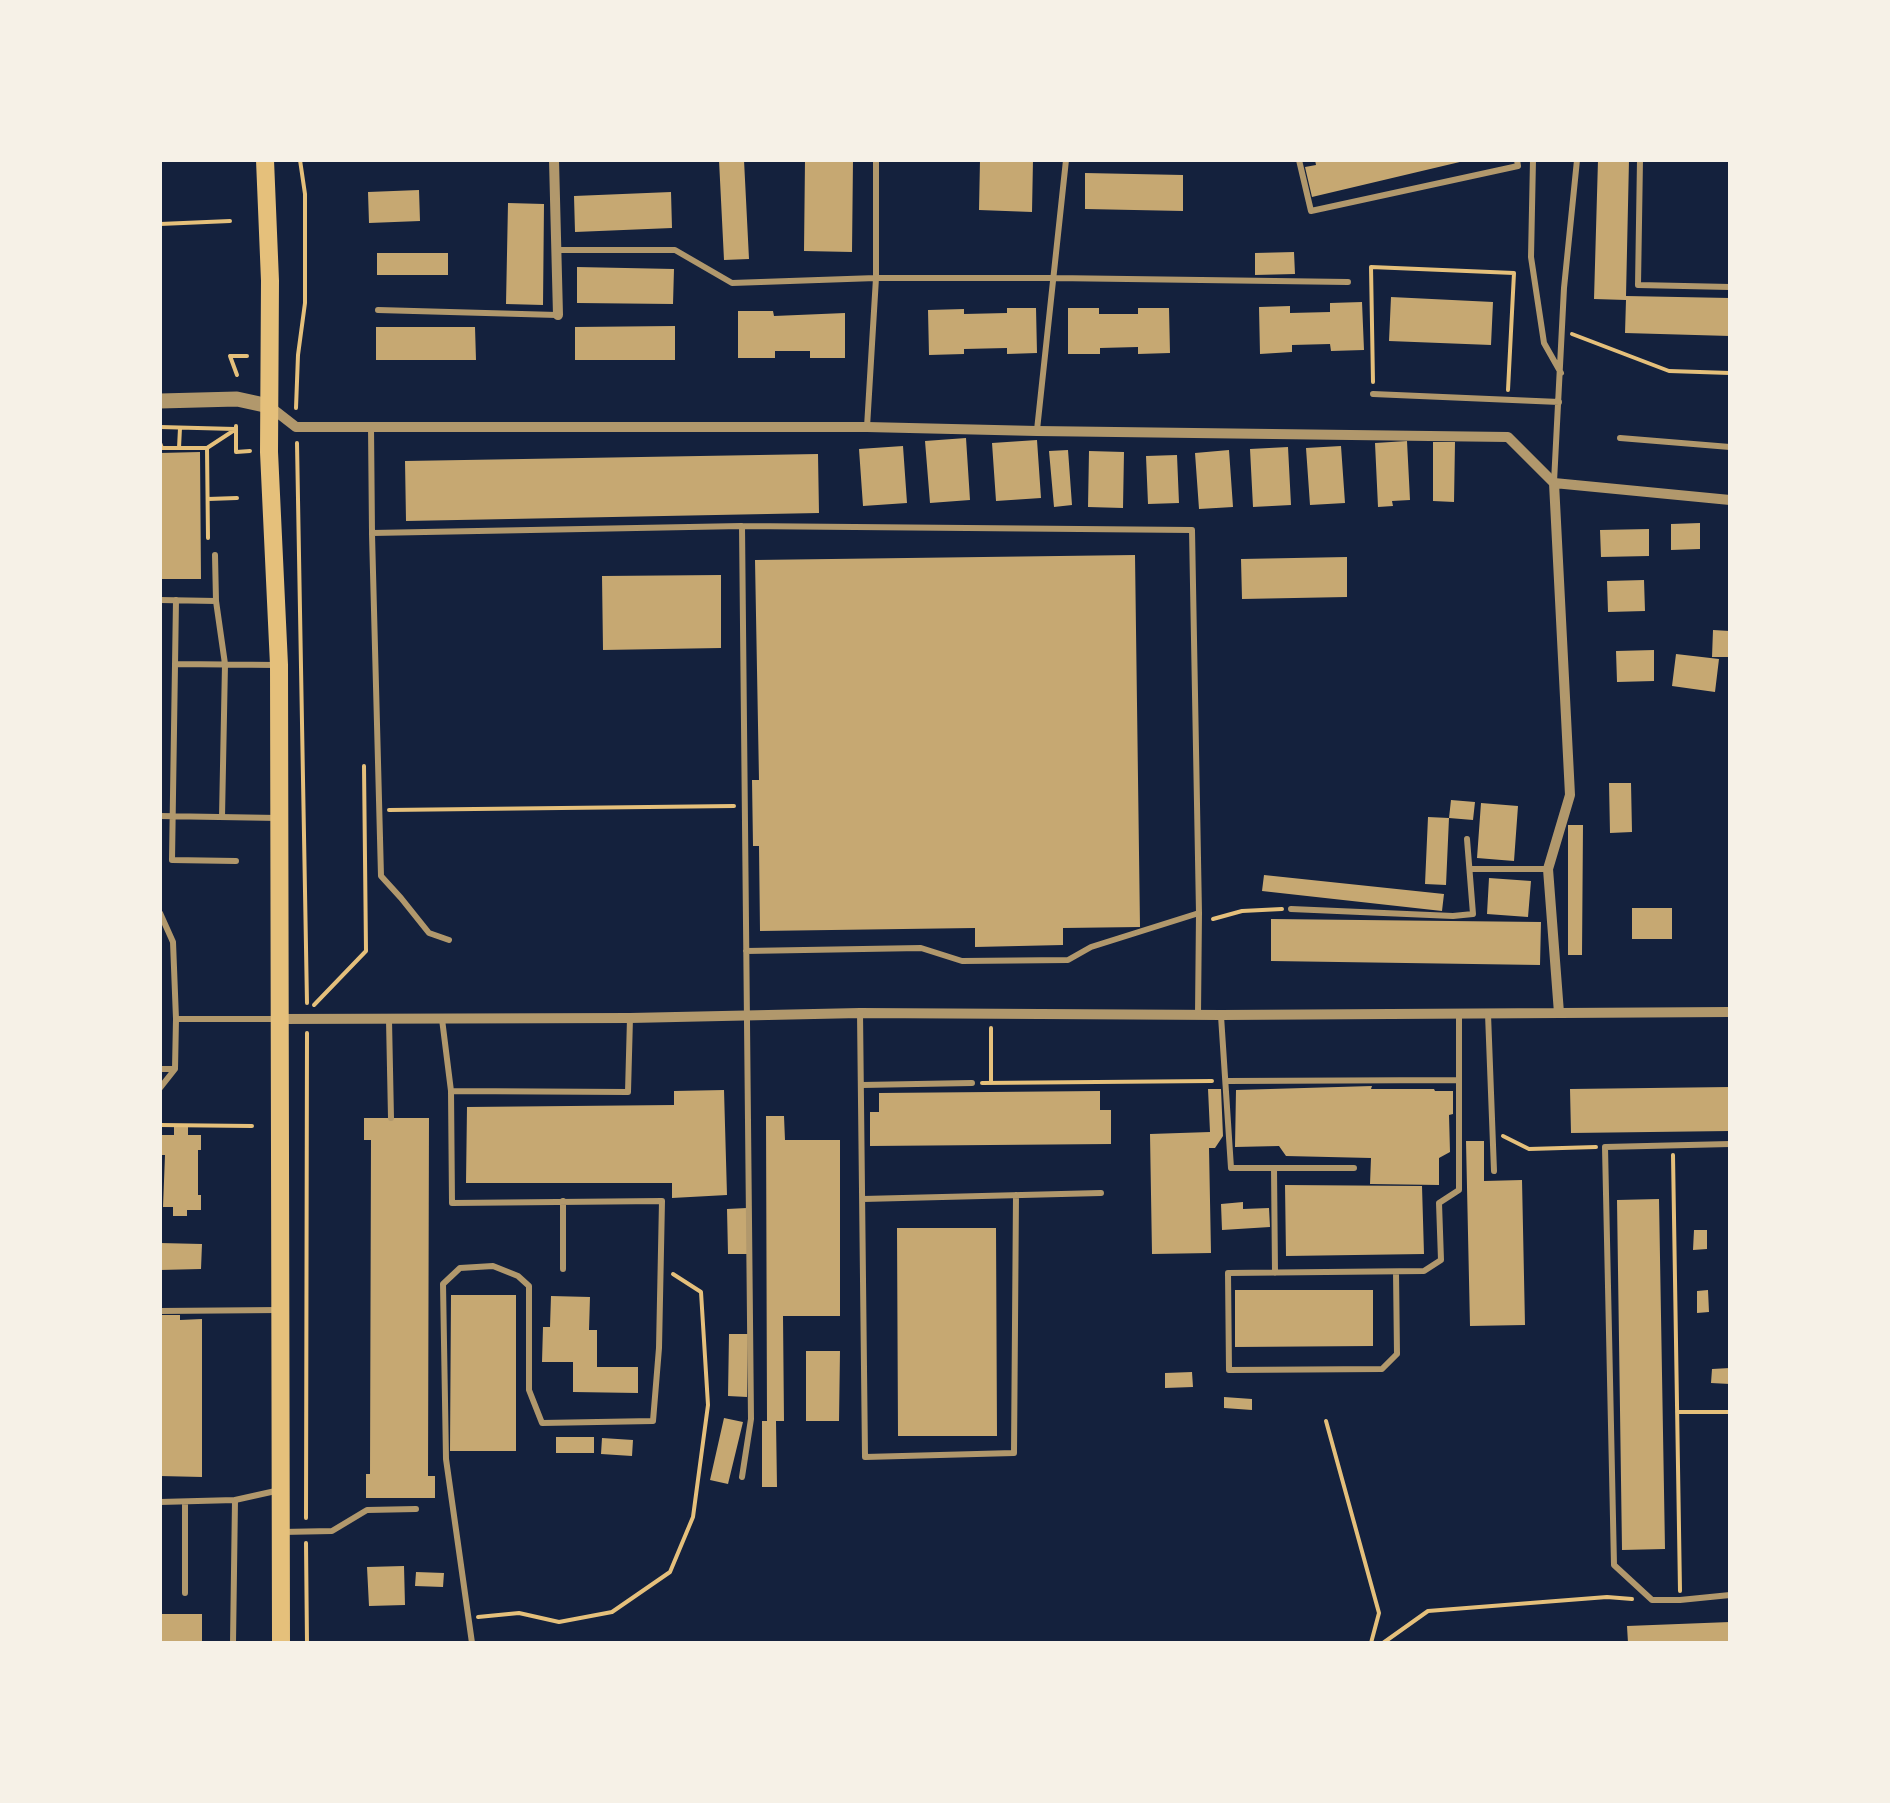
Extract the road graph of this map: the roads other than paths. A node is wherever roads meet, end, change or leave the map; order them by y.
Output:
1 (264, 160) edge
2 (554, 160) edge
3 (876, 160) edge
4 (1066, 160) edge
5 (1299, 160) edge
6 (1517, 160) edge
7 (1533, 160) edge
8 (1577, 160) edge
9 (1640, 160) edge
10 (556, 250) junction
11 (876, 278) junction
12 (1054, 278) junction
13 (1348, 282) dead end
14 (1730, 287) edge
15 (378, 310) dead end
16 (558, 314) joint
17 (1562, 374) junction
18 (1373, 394) road end
19 (160, 401) edge
20 (1559, 402) junction
21 (269, 406) junction
22 (371, 426) junction
23 (867, 427) junction
24 (1037, 431) junction
25 (1620, 438) dead end
26 (1730, 447) edge
27 (1554, 483) junction
28 (1730, 500) edge
29 (742, 526) junction
30 (372, 533) junction
31 (215, 555) dead end
32 (160, 600) edge
33 (176, 600) junction
34 (216, 601) junction
35 (175, 664) junction
36 (225, 664) junction
37 (278, 665) junction
38 (160, 816) edge
39 (173, 816) junction
40 (222, 817) junction
41 (279, 818) junction
42 (1467, 840) dead end
43 (236, 861) dead end
44 (1469, 869) junction
45 (1548, 869) junction
46 (1291, 909) road end
47 (1198, 912) junction
48 (160, 913) edge
49 (449, 940) dead end
50 (746, 952) junction
51 (1459, 1012) junction
52 (1730, 1012) edge
53 (860, 1013) junction
54 (1488, 1013) junction
55 (1558, 1013) junction
56 (1198, 1014) junction
57 (1221, 1015) junction
58 (747, 1016) junction
59 (630, 1018) junction
60 (176, 1019) junction
61 (280, 1019) junction
62 (442, 1019) junction
63 (389, 1020) junction
64 (160, 1069) edge
65 (176, 1069) junction
66 (1458, 1080) junction
67 (1227, 1081) junction
68 (972, 1083) road end
69 (862, 1085) junction
70 (160, 1088) edge
71 (450, 1091) junction
72 (391, 1118) dead end
73 (1730, 1144) edge
74 (1274, 1168) junction
75 (1354, 1168) dead end
76 (1494, 1172) dead end
77 (1101, 1193) dead end
78 (1016, 1195) junction
79 (863, 1199) junction
80 (563, 1202) junction
81 (563, 1269) dead end
82 (1396, 1272) junction
83 (1275, 1273) junction
84 (280, 1310) junction
85 (160, 1311) edge
86 (742, 1478) dead end
87 (280, 1490) junction
88 (236, 1500) junction
89 (160, 1502) edge
90 (185, 1502) junction
91 (416, 1510) dead end
92 (280, 1532) junction
93 (184, 1593) dead end
94 (1730, 1594) edge
95 (233, 1643) edge
96 (280, 1643) edge
97 (472, 1643) edge

1 - 21 main road
2 - 10 street
3 - 11 lane
4 - 12 lane
5 - 6 lane
7 - 17 lane
8 - 17 lane
9 - 14 lane
10 - 11 lane
10 - 16 street
11 - 12 lane
11 - 23 lane
12 - 13 lane
12 - 24 lane
15 - 16 lane
17 - 20 lane
18 - 20 lane
19 - 21 street
20 - 27 lane
21 - 22 street
21 - 37 main road
22 - 23 street
22 - 30 lane
23 - 24 street
24 - 27 street
25 - 26 lane
27 - 28 street
27 - 45 street
29 - 30 lane
29 - 47 lane
29 - 50 lane
30 - 49 lane
31 - 34 lane
32 - 33 lane
33 - 34 lane
33 - 35 lane
34 - 36 lane
35 - 36 lane
35 - 39 lane
36 - 37 lane
36 - 40 lane
37 - 41 main road
38 - 39 lane
39 - 40 lane
39 - 43 lane
40 - 41 lane
41 - 61 main road
42 - 44 lane
44 - 45 lane
44 - 46 lane
45 - 55 street
47 - 50 lane
47 - 56 lane
48 - 60 lane
50 - 58 lane
51 - 54 street
51 - 57 street
51 - 66 lane
52 - 55 street
53 - 56 street
53 - 58 street
53 - 69 lane
54 - 55 street
54 - 76 lane
56 - 57 street
57 - 67 lane
58 - 59 street
58 - 86 lane
59 - 62 street
59 - 71 lane
60 - 61 lane
60 - 65 lane
61 - 63 street
61 - 84 main road
62 - 63 street
62 - 71 lane
63 - 72 lane
64 - 65 lane
65 - 70 lane
66 - 67 lane
66 - 82 lane
67 - 74 lane
68 - 69 lane
69 - 79 lane
71 - 80 lane
73 - 94 lane
74 - 75 lane
74 - 83 lane
77 - 78 lane
78 - 79 lane
78 - 79 lane
80 - 81 lane
80 - 97 lane
82 - 83 lane
82 - 83 lane
84 - 85 lane
84 - 87 main road
87 - 88 lane
87 - 92 main road
88 - 90 lane
88 - 95 lane
89 - 90 lane
90 - 93 lane
91 - 92 lane
92 - 96 main road

